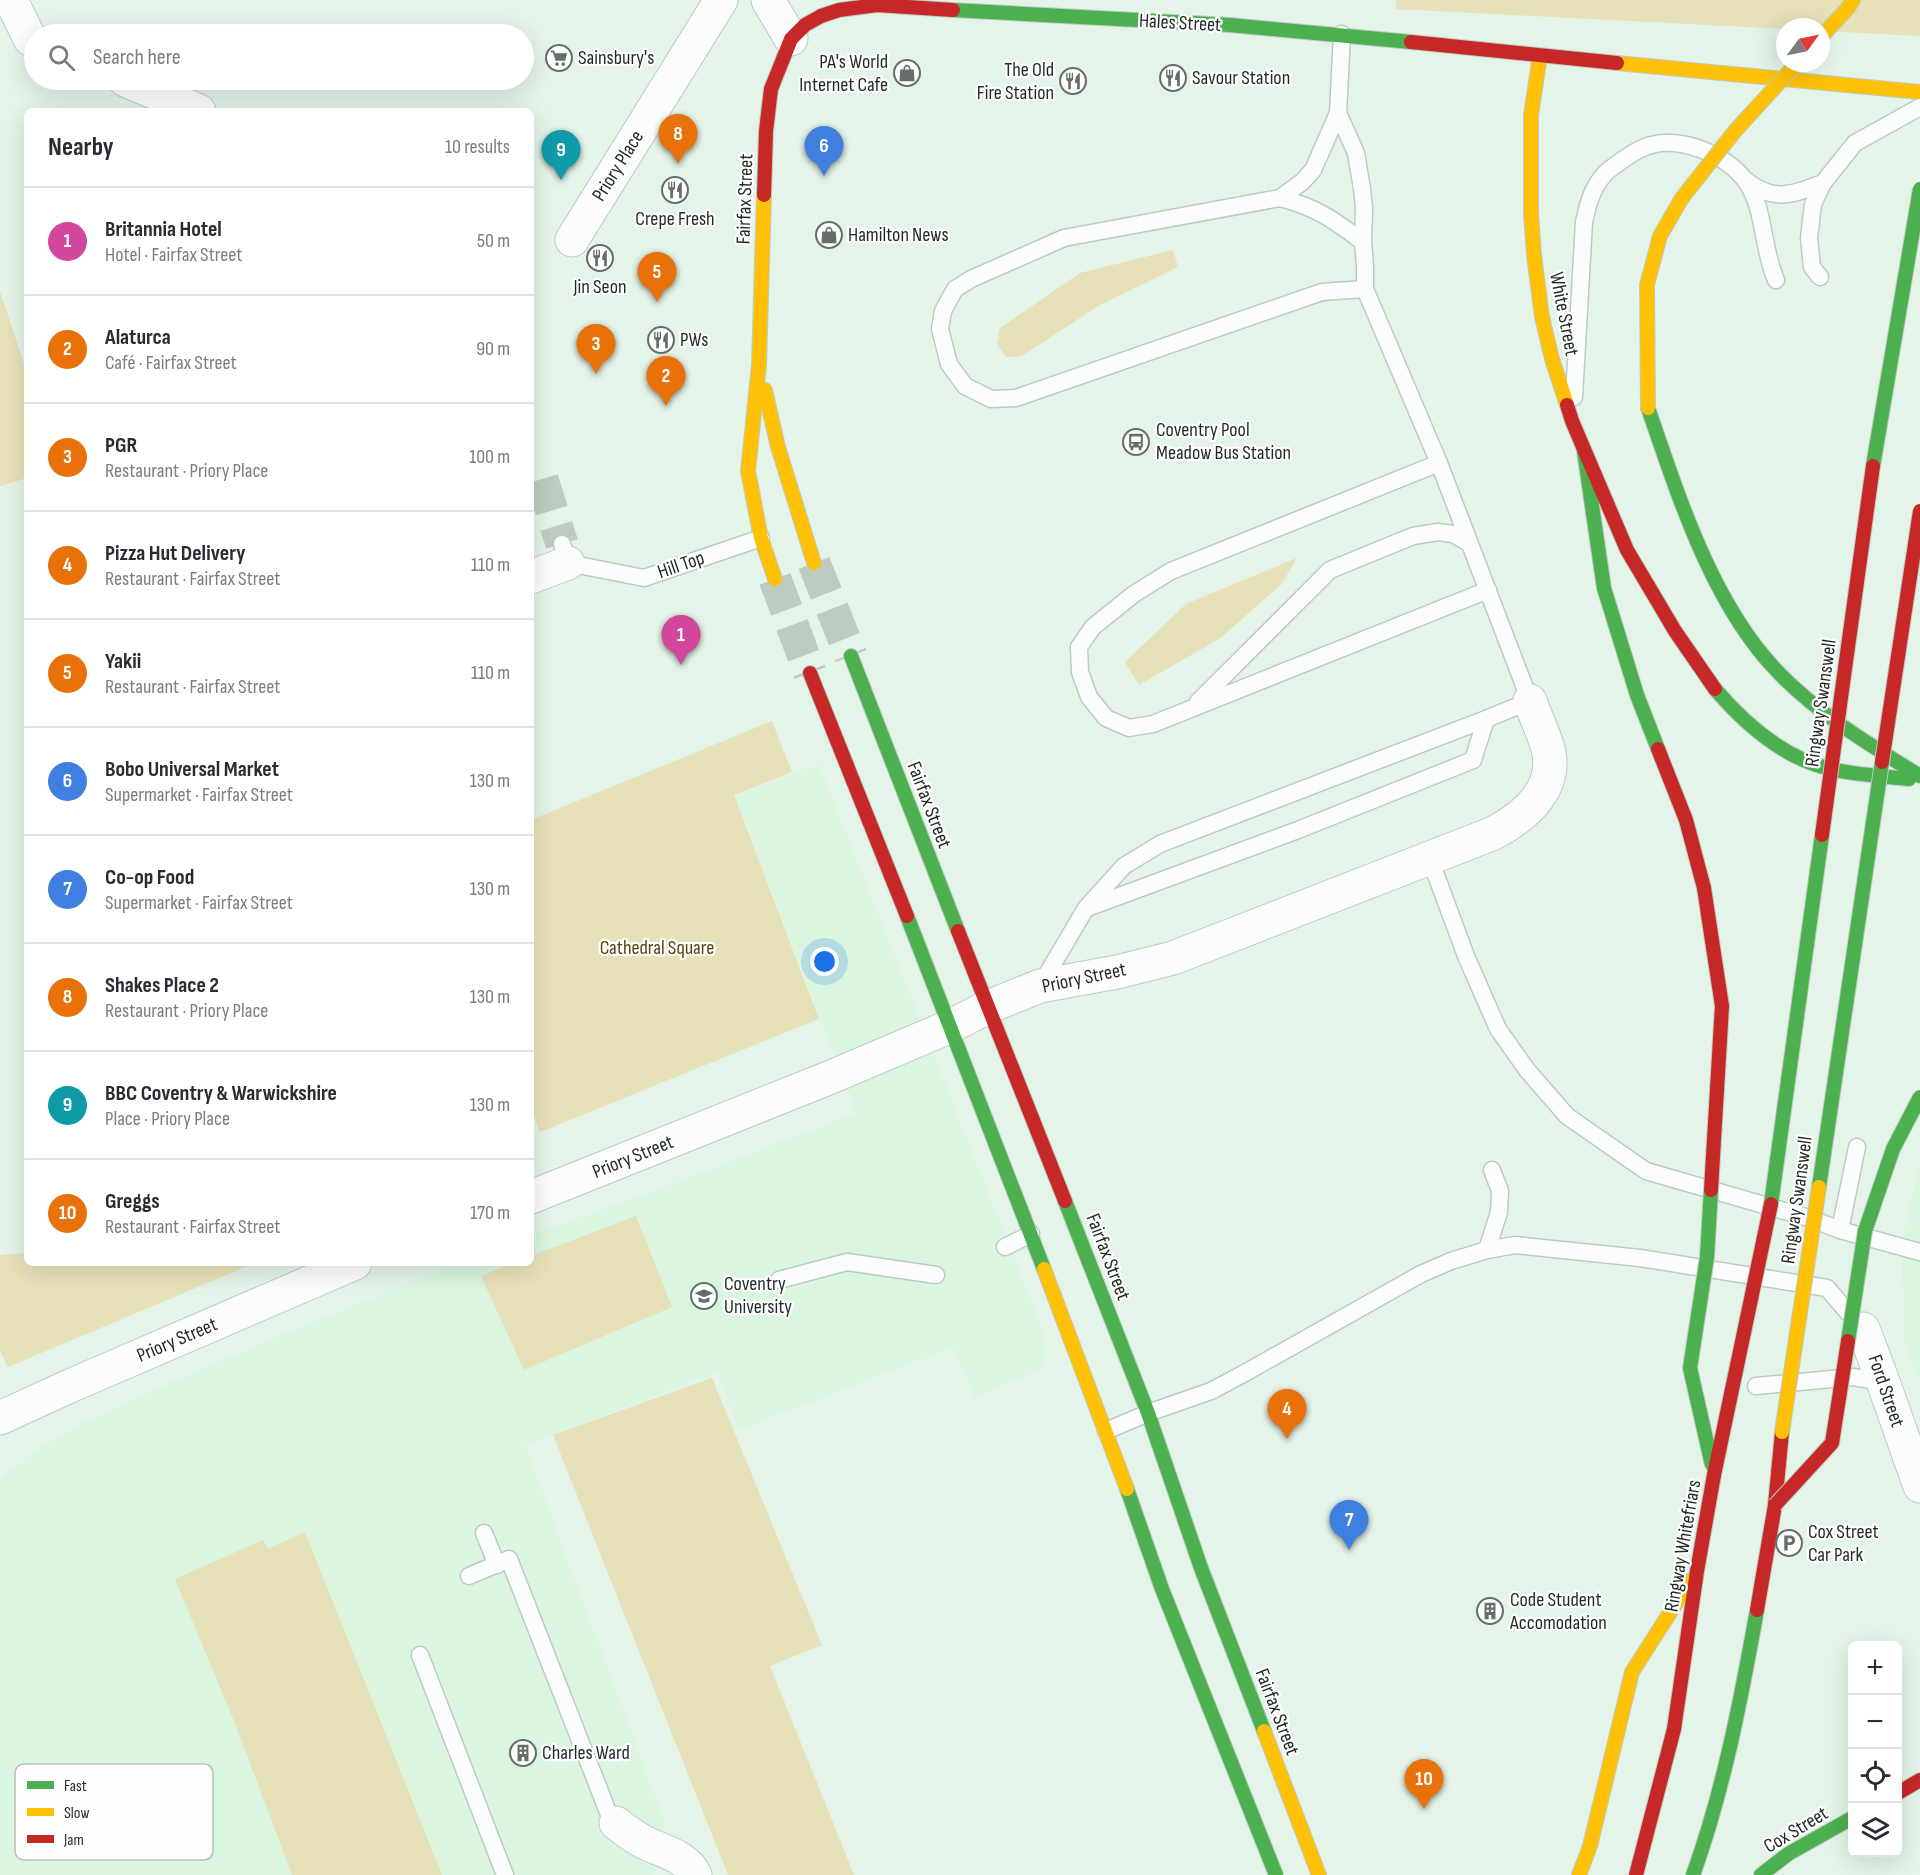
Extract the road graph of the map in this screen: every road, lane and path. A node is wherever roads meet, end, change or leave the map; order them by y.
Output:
1 (12, 0) edge
2 (721, 0) edge
3 (768, 0) edge
4 (1853, 0) edge
5 (815, 8) edge
6 (24, 26) edge
7 (1830, 27) edge
8 (1342, 34) junction
9 (790, 39) junction
10 (1540, 56) junction
11 (1789, 72) edge
12 (149, 90) edge
13 (1919, 104) edge
14 (192, 108) edge
15 (1338, 113) junction
16 (1746, 180) junction
17 (1823, 183) junction
18 (1920, 189) edge
19 (1280, 198) junction
20 (572, 240) dead end
21 (1363, 242) junction
22 (1820, 277) dead end
23 (1776, 280) dead end
24 (1365, 289) junction
25 (759, 365) junction
26 (1572, 421) junction
27 (1584, 451) junction
28 (1439, 463) junction
29 (1920, 511) edge
30 (761, 538) junction
31 (1469, 543) junction
32 (565, 554) joint
33 (814, 563) tunnel mouth
34 (534, 574) edge
35 (775, 579) tunnel mouth
36 (1488, 590) junction
37 (851, 656) tunnel mouth
38 (810, 673) tunnel mouth
39 (1530, 700) junction
40 (1194, 706) junction
41 (1486, 719) junction
42 (1920, 776) edge
43 (1920, 781) edge
44 (1430, 859) junction
45 (1086, 908) junction
46 (1040, 986) junction
47 (988, 1007) junction
48 (951, 1026) junction
49 (1920, 1097) edge
50 (1857, 1147) dead end
51 (1492, 1170) dead end
52 (534, 1191) edge
53 (1768, 1223) joint
54 (1840, 1230) junction
55 (1032, 1234) junction
56 (1005, 1247) dead end
57 (1487, 1250) junction
58 (1920, 1252) edge
59 (348, 1266) edge
60 (936, 1275) dead end
61 (779, 1280) dead end
62 (1863, 1329) joint
63 (1884, 1382) junction
64 (1756, 1386) dead end
65 (1148, 1413) junction
66 (0, 1418) edge
67 (1106, 1431) junction
68 (1714, 1475) junction
69 (1920, 1485) edge
70 (1775, 1505) junction
71 (484, 1533) dead end
72 (497, 1565) junction
73 (1697, 1571) junction
74 (469, 1576) dead end
75 (420, 1655) dead end
76 (1920, 1780) edge
77 (1902, 1791) edge
78 (1848, 1820) edge
79 (616, 1823) joint
80 (1709, 1831) junction
81 (1712, 1864) dead end
82 (506, 1875) edge
83 (695, 1875) edge
84 (1276, 1875) edge
85 (1319, 1875) edge
86 (1579, 1875) edge
87 (1636, 1875) edge
88 (1694, 1875) edge
89 (1761, 1875) edge

1 - 6 street
2 - 20 street, Priory Place
3 - 9 street
4 - 7 main road
5 - 8 main road, Hales Street
5 - 9 main road, Hales Street
8 - 10 main road, Hales Street
8 - 15 lane
9 - 25 main road, Fairfax Street
10 - 13 lane
10 - 26 main road, White Street
11 - 42 main road, bridge
12 - 14 street
13 - 17 lane
15 - 19 lane
15 - 21 lane
16 - 17 lane
16 - 23 lane
16 - 26 lane
17 - 22 lane
18 - 53 main road, Ringway Swanswell, bridge
19 - 21 lane
19 - 24 lane
21 - 24 lane
24 - 28 lane
25 - 30 main road, Fairfax Street
25 - 33 main road, Fairfax Street
26 - 27 main road, White Street
27 - 43 main road, White Street
27 - 68 main road, bridge
28 - 31 lane
28 - 40 lane
29 - 70 main road, Ringway Swanswell, bridge
30 - 32 lane, Hill Top
30 - 35 main road, Fairfax Street
31 - 36 lane
31 - 40 lane
32 - 34 street, Hill Top
36 - 39 lane
36 - 40 lane
37 - 47 main road, Fairfax Street
38 - 48 main road
39 - 41 lane
39 - 44 street, Priory Street
41 - 45 lane
41 - 45 lane
44 - 46 street, Priory Street
44 - 54 lane
45 - 46 lane
46 - 47 street, Priory Street
47 - 48 street, Priory Street
47 - 65 main road, Fairfax Street
48 - 52 street, Priory Street
48 - 55 main road
49 - 70 main road, bridge
50 - 54 lane
51 - 57 lane
53 - 68 main road, Ringway Whitefriars, bridge
54 - 58 lane
55 - 56 lane
55 - 67 main road
57 - 62 lane
57 - 65 lane
59 - 66 street, Priory Street
60 - 61 lane
62 - 63 street, Ford Street
63 - 64 lane
63 - 69 street, Ford Street
65 - 67 lane
65 - 85 main road, Fairfax Street
67 - 84 main road
68 - 73 main road, Ringway Whitefriars
70 - 80 main road
71 - 72 lane
72 - 74 lane
72 - 79 lane
73 - 86 main road
73 - 87 main road, Ringway Whitefriars
75 - 82 lane
76 - 77 main road
78 - 89 main road, Cox Street
79 - 83 street
80 - 81 main road
80 - 88 main road

